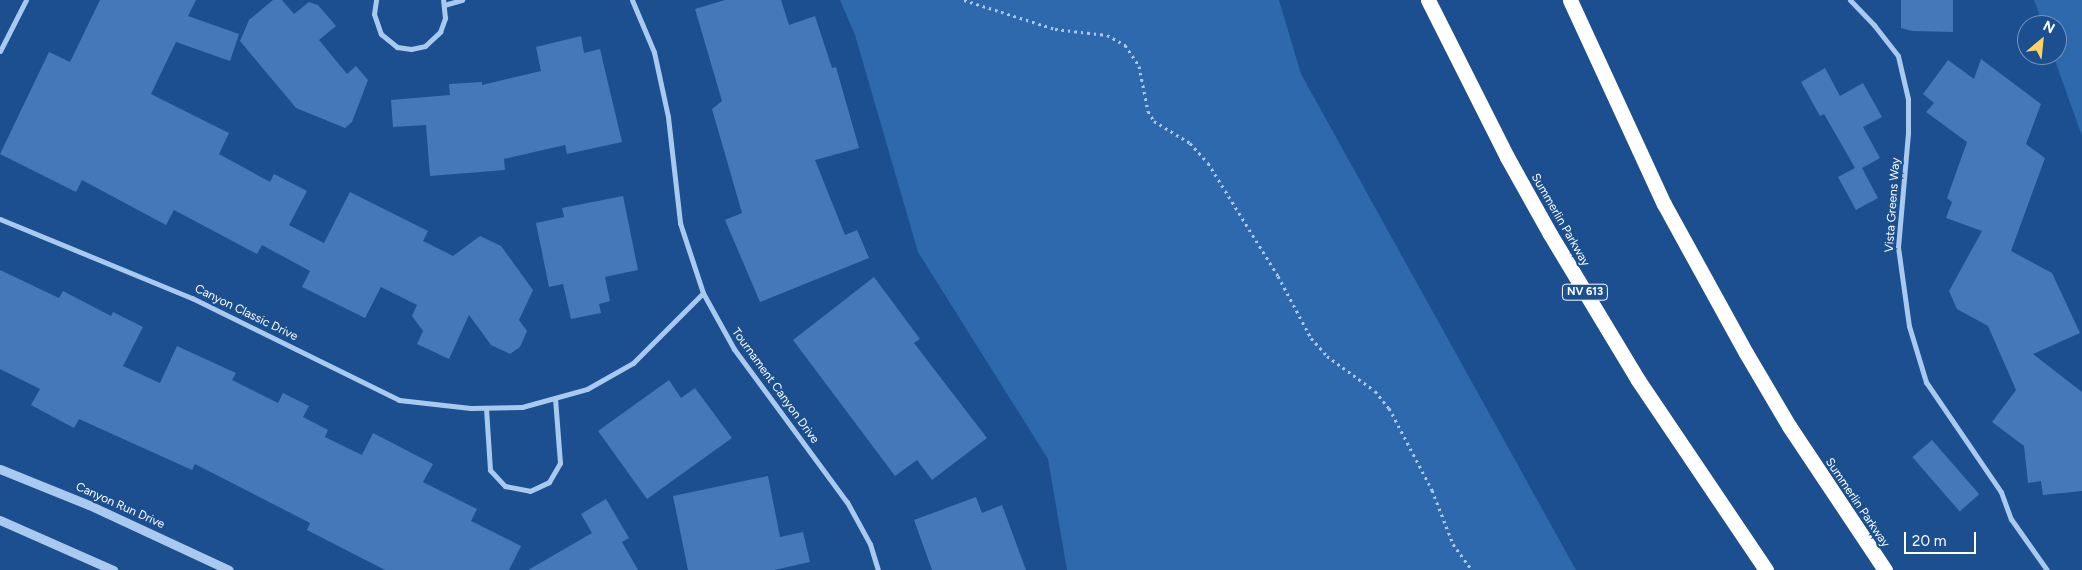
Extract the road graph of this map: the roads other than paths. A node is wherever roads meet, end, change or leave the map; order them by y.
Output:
1 (26, 0) edge
2 (376, 0) edge
3 (462, 0) edge
4 (632, 0) edge
5 (1428, 0) edge
6 (1570, 0) edge
7 (1850, 0) edge
8 (444, 2) edge
9 (0, 51) edge
10 (0, 219) edge
11 (703, 294) junction
12 (555, 398) junction
13 (486, 408) junction
14 (0, 469) edge
15 (0, 520) edge
16 (113, 570) edge
17 (229, 570) edge
18 (878, 570) edge
19 (1766, 570) edge
20 (1885, 570) edge
21 (2047, 570) edge

1 - 9 street
2 - 8 street
3 - 8 street
4 - 11 street, Tournament Canyon Drive
5 - 19 highway, Summerlin Parkway / NV 613
6 - 20 highway, Summerlin Parkway
7 - 21 street, Vista Greens Way
10 - 13 street, Canyon Classic Drive
11 - 12 street, Canyon Classic Drive
11 - 18 street, Tournament Canyon Drive
12 - 13 street, Canyon Classic Drive
12 - 13 street
14 - 17 street, Canyon Run Drive
15 - 16 street

